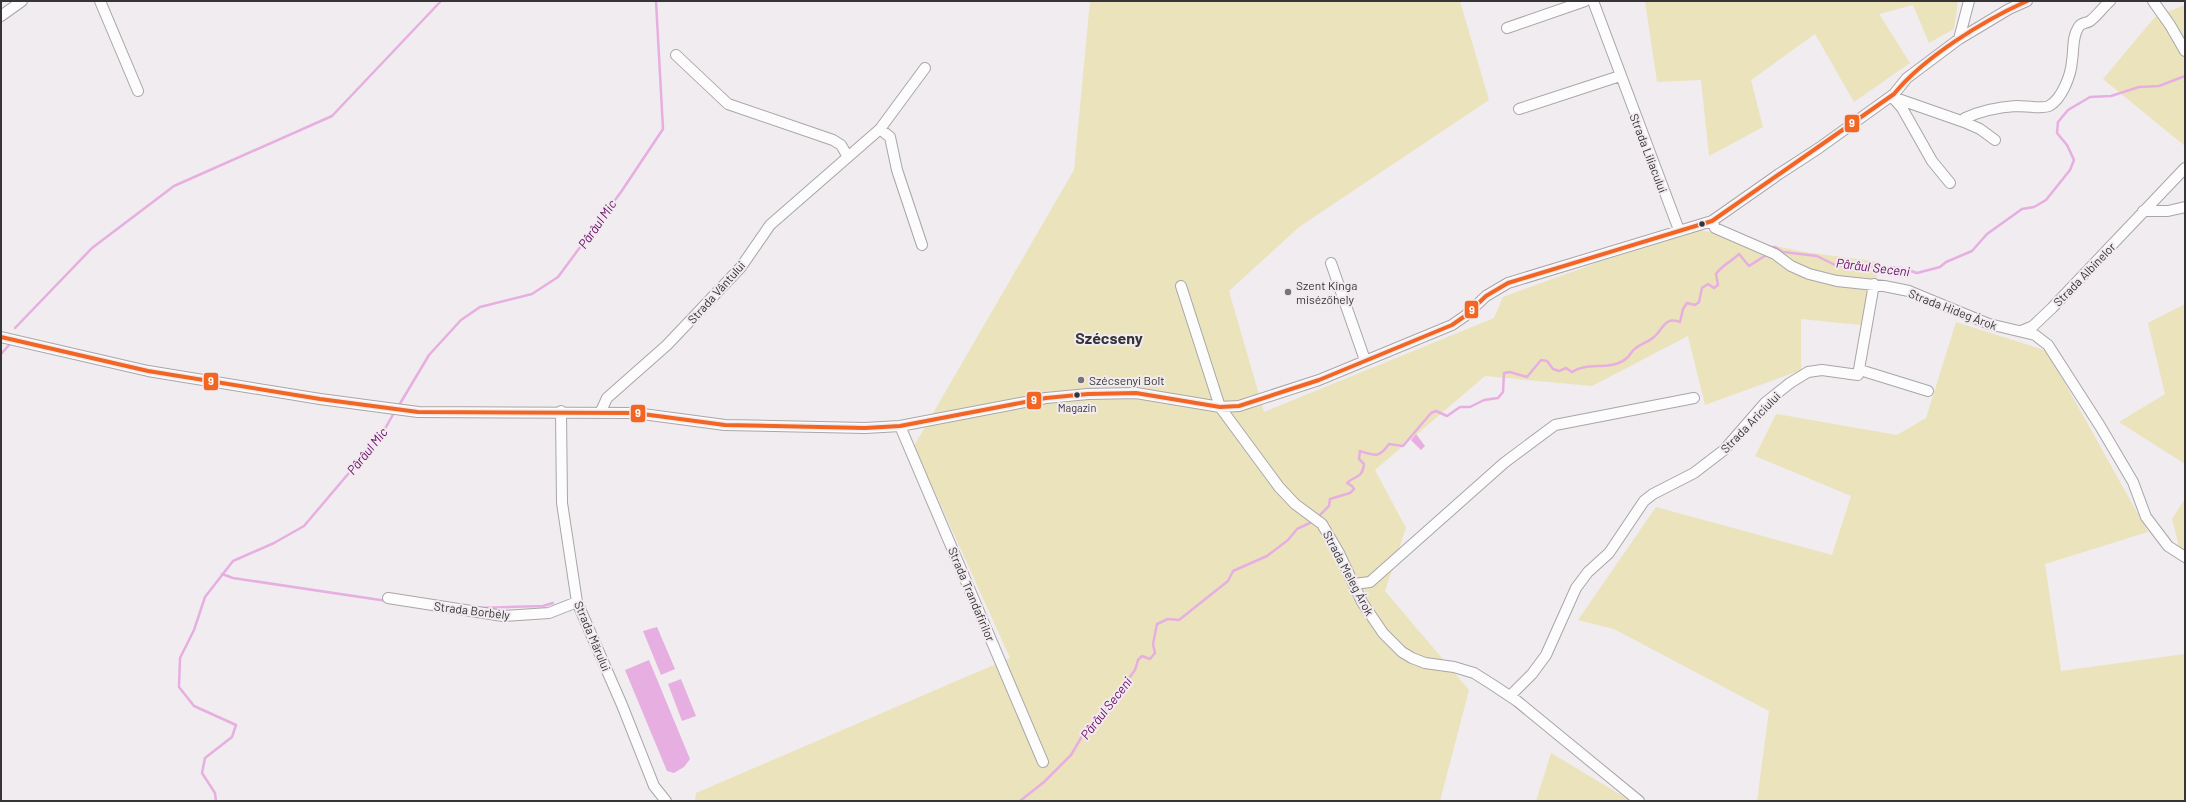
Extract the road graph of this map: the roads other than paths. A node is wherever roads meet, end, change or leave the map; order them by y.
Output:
1 (22, 1) edge
2 (100, 1) edge
3 (1585, 1) edge
4 (1593, 1) edge
5 (1969, 1) edge
6 (2027, 1) edge
7 (2110, 1) edge
8 (2152, 1) edge
9 (1, 16) edge
10 (1507, 28) dead end
11 (1959, 38) junction
12 (2185, 51) edge
13 (676, 55) dead end
14 (924, 68) dead end
15 (1620, 76) junction
16 (138, 91) dead end
17 (1894, 97) junction
18 (1519, 109) dead end
19 (1964, 122) junction
20 (880, 129) junction
21 (1995, 140) dead end
22 (848, 157) junction
23 (2185, 168) edge
24 (1950, 183) dead end
25 (2185, 207) edge
26 (2143, 211) junction
27 (1712, 221) junction
28 (1678, 230) junction
29 (922, 245) dead end
30 (1331, 263) dead end
31 (1874, 284) junction
32 (1181, 286) dead end
33 (2022, 331) junction
34 (1, 337) edge
35 (1365, 360) junction
36 (1860, 370) junction
37 (1928, 391) dead end
38 (1694, 398) dead end
39 (1220, 407) junction
40 (561, 411) junction
41 (601, 412) junction
42 (900, 426) junction
43 (2185, 557) edge
44 (1354, 584) junction
45 (388, 598) dead end
46 (577, 602) junction
47 (1510, 696) junction
48 (1043, 762) dead end
49 (666, 801) edge
50 (1639, 801) edge

1 - 9 street
2 - 16 street
3 - 10 street
4 - 15 street, Strada Liliacului
5 - 11 street
6 - 11 street
7 - 19 street
8 - 12 street
11 - 17 street
13 - 22 street
14 - 20 street, Strada Vântului
15 - 18 street
15 - 28 street, Strada Liliacului
17 - 19 street
17 - 24 street
17 - 27 street
19 - 21 street
20 - 22 street, Strada Vântului
20 - 29 street
22 - 41 street, Strada Vântului
23 - 26 street, Strada Albinelor
25 - 26 street
26 - 33 street, Strada Albinelor
27 - 28 street
27 - 31 street, Strada Hideg Árok
28 - 35 street
30 - 35 street
31 - 33 street, Strada Hideg Árok
31 - 36 street
32 - 39 street, Strada Meleg Árok
33 - 43 street, Strada Hideg Árok
34 - 40 street
35 - 39 street
36 - 37 street, Strada Ariciului
36 - 47 street, Strada Ariciului
38 - 44 street
39 - 42 street
39 - 44 street, Strada Meleg Árok
40 - 41 street
40 - 46 street, Strada Mărului
41 - 42 street
42 - 48 street, Strada Trandafirilor
44 - 47 street, Strada Meleg Árok
45 - 46 street, Strada Borbély
46 - 49 street, Strada Mărului
47 - 50 street, Strada Meleg Árok

